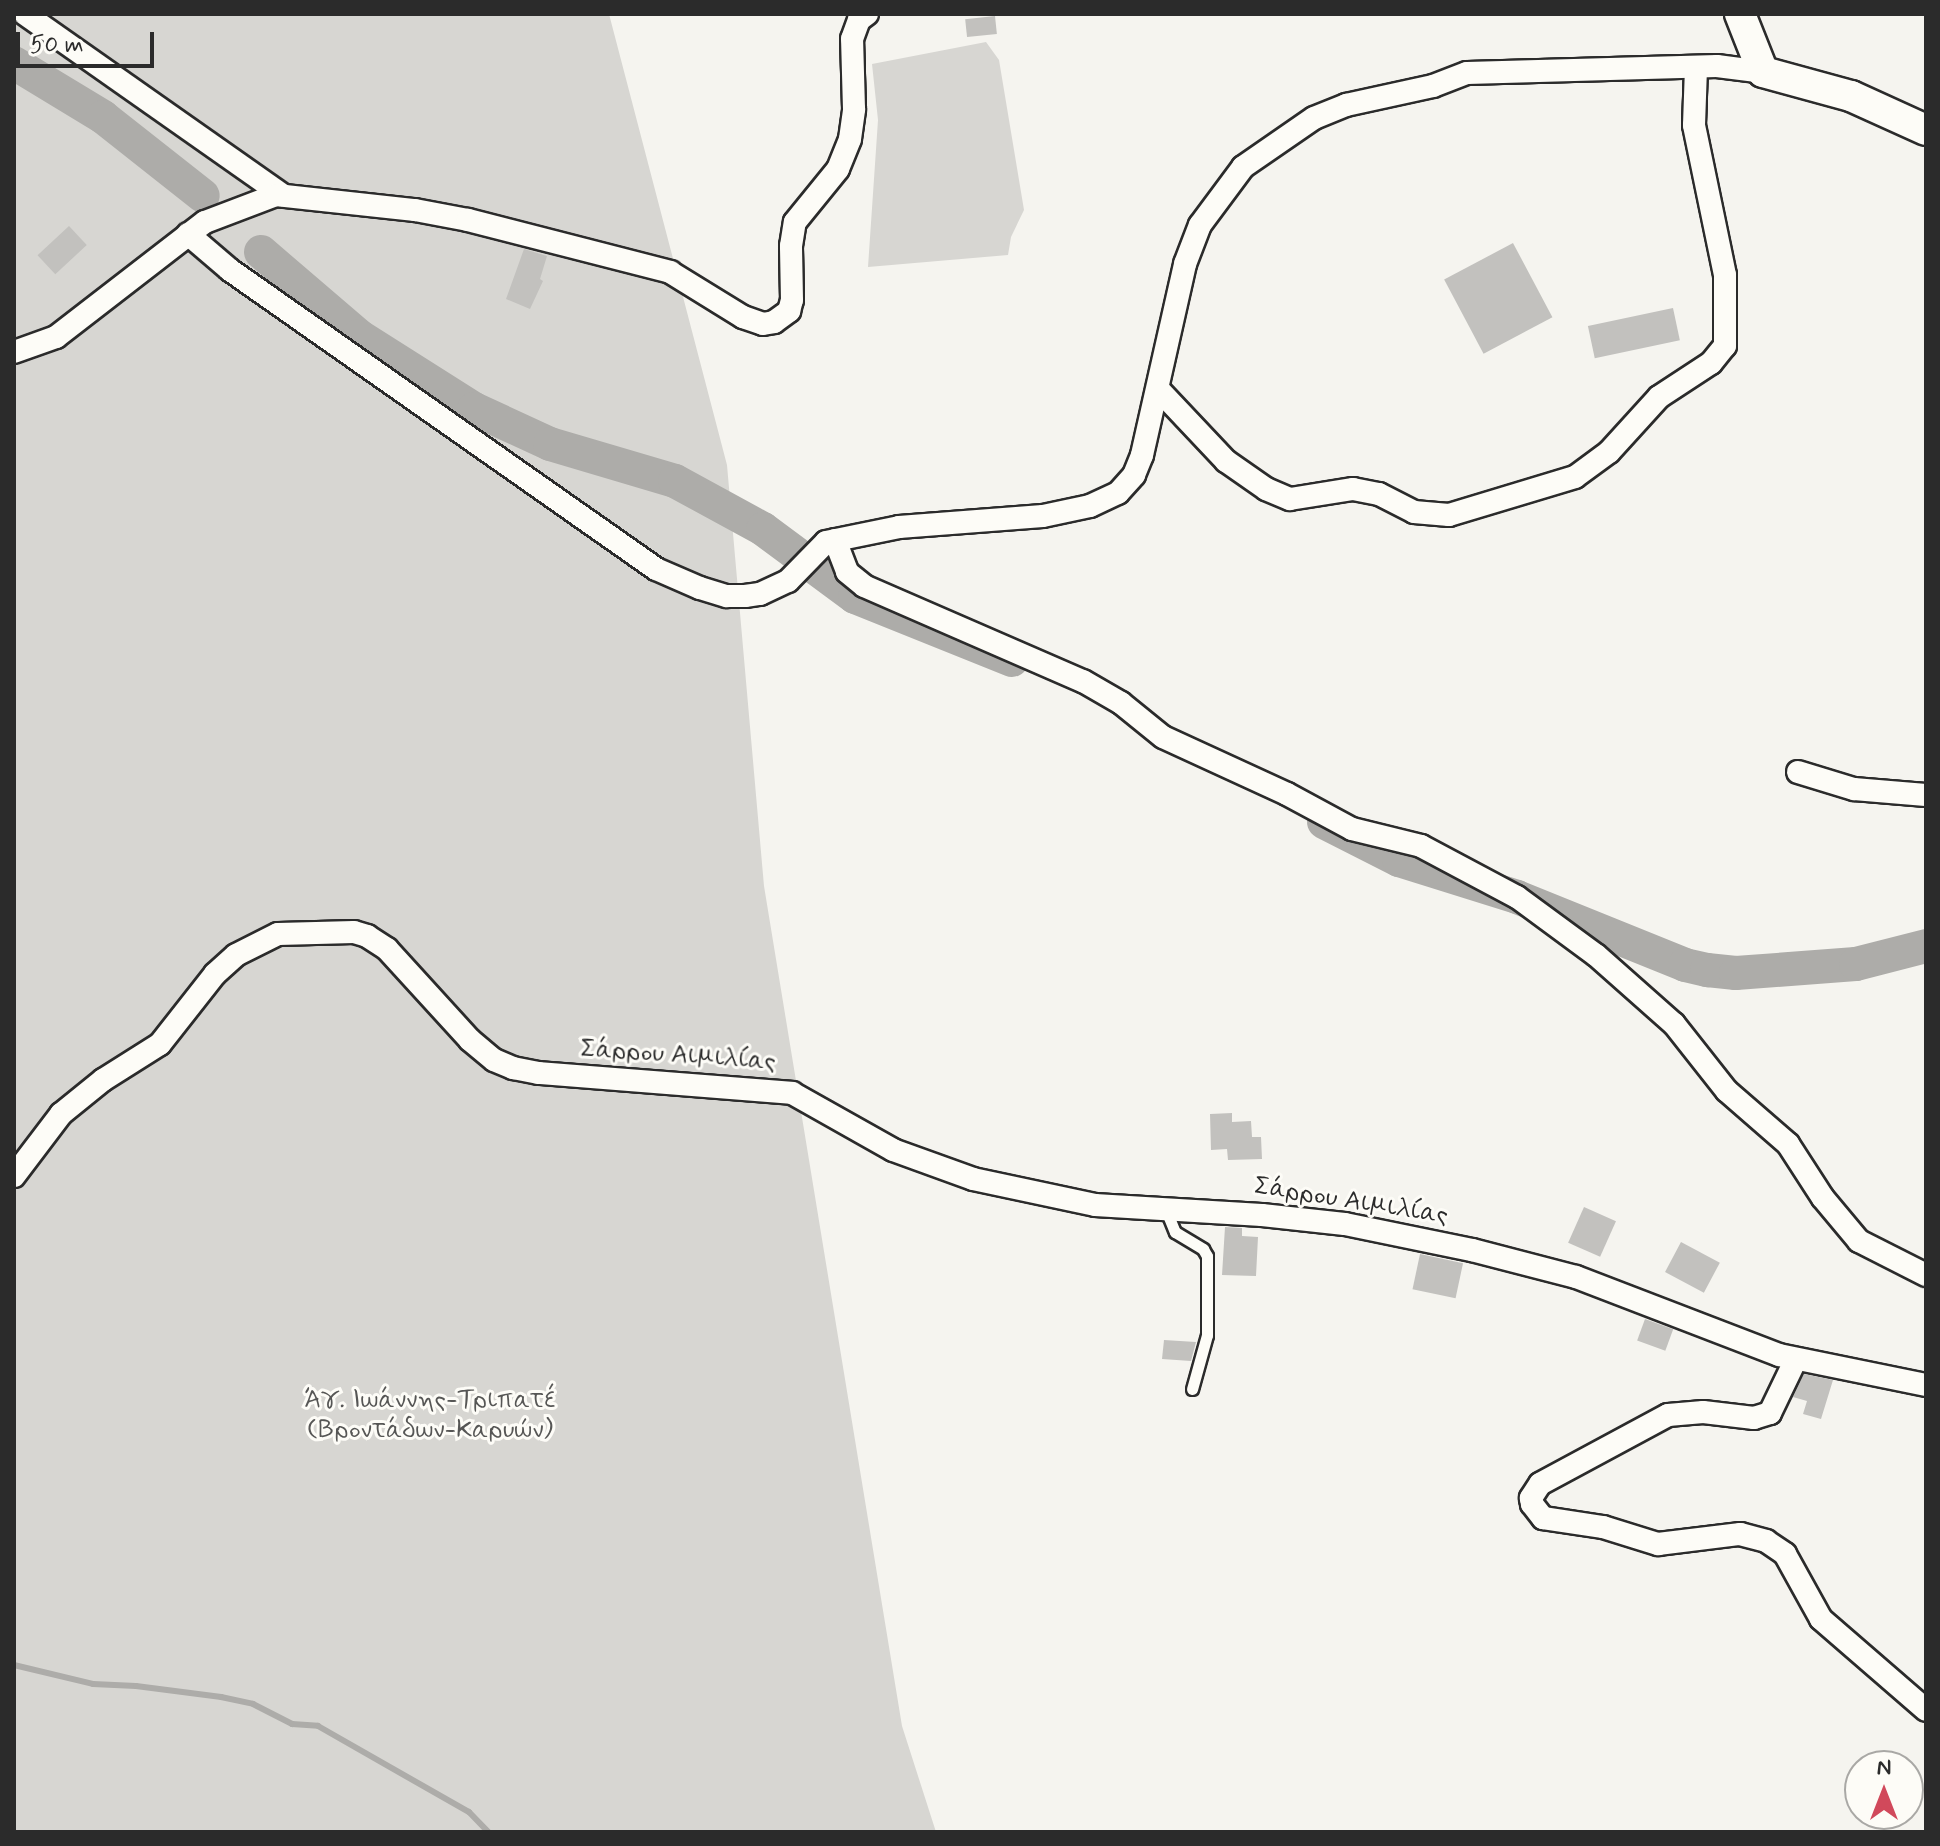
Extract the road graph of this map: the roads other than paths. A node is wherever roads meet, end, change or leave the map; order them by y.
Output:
1 (25, 14) edge
2 (867, 14) edge
3 (1740, 14) edge
4 (1696, 67) junction
5 (1763, 72) junction
6 (1926, 130) edge
7 (273, 196) junction
8 (196, 228) junction
9 (14, 352) edge
10 (1159, 390) junction
11 (826, 544) junction
12 (1798, 772) dead end
13 (1926, 795) edge
14 (14, 1176) edge
15 (1166, 1210) junction
16 (1926, 1275) edge
17 (1796, 1359) junction
18 (1926, 1385) edge
19 (1192, 1389) dead end
20 (1926, 1710) edge

1 - 7 street
2 - 7 street
3 - 5 main road
4 - 5 street
4 - 10 street
4 - 10 street
5 - 6 main road
7 - 8 street
8 - 9 street
8 - 11 street
10 - 11 street
11 - 16 street
12 - 13 street
14 - 15 street, Σάρρου Αιμιλίας
15 - 17 street, Σάρρου Αιμιλίας
15 - 19 lane
17 - 18 street, Σάρρου Αιμιλίας
17 - 20 street

